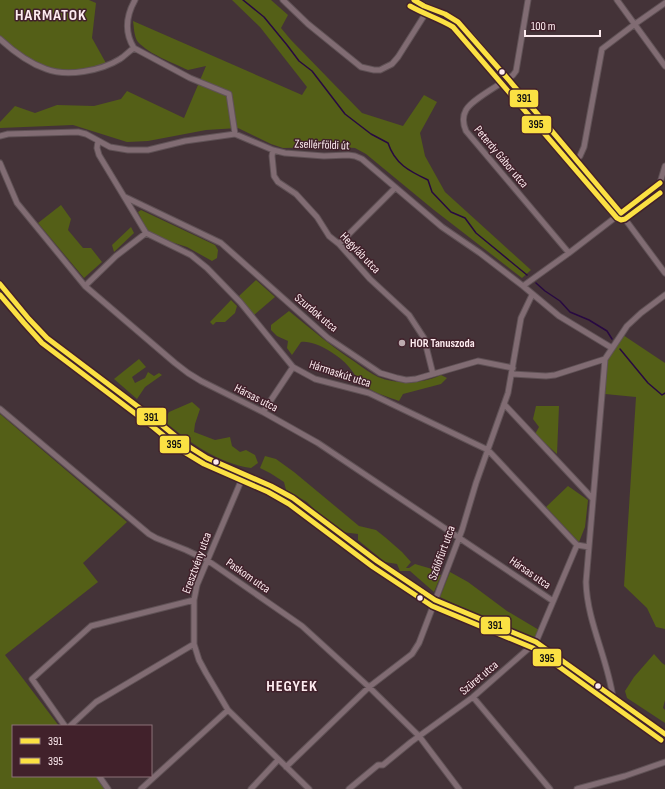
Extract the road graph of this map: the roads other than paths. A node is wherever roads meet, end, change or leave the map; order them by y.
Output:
1 (135, 0) edge
2 (283, 0) edge
3 (414, 0) edge
4 (528, 0) edge
5 (617, 0) edge
6 (665, 3) edge
7 (429, 8) junction
8 (635, 24) junction
9 (0, 39) edge
10 (134, 48) junction
11 (665, 66) edge
12 (508, 79) junction
13 (235, 134) junction
14 (0, 136) edge
15 (98, 141) junction
16 (272, 150) junction
17 (576, 160) junction
18 (0, 163) edge
19 (665, 166) edge
20 (660, 183) junction
21 (395, 188) junction
22 (665, 188) edge
23 (125, 197) junction
24 (621, 213) junction
25 (146, 233) junction
26 (338, 244) junction
27 (569, 254) junction
28 (665, 273) edge
29 (0, 284) edge
30 (85, 286) junction
31 (523, 286) junction
32 (532, 294) junction
33 (665, 296) edge
34 (612, 348) junction
35 (605, 359) junction
36 (293, 367) junction
37 (512, 371) junction
38 (433, 374) junction
39 (504, 404) junction
40 (0, 409) edge
41 (263, 412) junction
42 (488, 450) junction
43 (244, 474) junction
44 (593, 499) junction
45 (459, 538) junction
46 (577, 545) junction
47 (589, 547) junction
48 (207, 560) junction
49 (194, 600) junction
50 (436, 600) junction
51 (553, 601) junction
52 (536, 642) junction
53 (194, 644) junction
54 (369, 687) junction
55 (473, 697) junction
56 (613, 698) junction
57 (228, 710) junction
58 (64, 725) edge
59 (71, 725) edge
60 (665, 734) edge
61 (419, 736) junction
62 (278, 760) junction
63 (665, 762) edge
64 (286, 768) junction
65 (100, 777) edge
66 (108, 789) edge
67 (141, 789) edge
68 (251, 789) edge
69 (309, 789) edge
70 (349, 789) edge
71 (459, 789) edge
72 (550, 789) edge
73 (577, 789) edge

1 - 10 street
2 - 7 street
3 - 7 street
4 - 12 street
5 - 8 street
6 - 8 street
7 - 12 street
8 - 11 street
8 - 17 street
9 - 10 street
10 - 13 street
12 - 17 street
12 - 27 street, Peterdy Gábor utca
13 - 15 street
13 - 16 street, Zsellérföldi út
14 - 15 street
15 - 23 street
16 - 21 street, Zsellérföldi út
16 - 26 street, Hegyláb utca
17 - 24 street
18 - 30 street, Hársas utca
19 - 20 street
20 - 22 street
20 - 24 street
21 - 26 street
21 - 31 street, Zsellérföldi út
23 - 25 street
23 - 38 street, Szurdok utca
24 - 27 street
24 - 28 street
25 - 30 street
25 - 36 street, Hármaskút utca
26 - 38 street, Hegyláb utca
27 - 31 street
29 - 43 street
30 - 41 street, Hársas utca
31 - 32 street, Zsellérföldi út
32 - 34 street, Zsellérföldi út
32 - 37 street, Szőlőfürt utca
33 - 34 street
34 - 35 street
35 - 37 street, Szurdok utca
35 - 44 street
36 - 41 street
36 - 42 street, Hármaskút utca
37 - 38 street, Szurdok utca
37 - 39 street, Szőlőfürt utca
39 - 42 street, Szőlőfürt utca
39 - 44 street
40 - 48 street, Paskom utca
41 - 45 street, Hársas utca
42 - 45 street, Szőlőfürt utca
42 - 46 street, Hármaskút utca
43 - 48 street, Eresztvény utca
43 - 50 street
44 - 47 street
45 - 50 street, Szőlőfürt utca
45 - 51 street, Hársas utca
46 - 47 street
46 - 51 street, Szüret utca
47 - 56 street
48 - 49 street, Eresztvény utca
48 - 54 street, Paskom utca
49 - 53 street, Eresztvény utca
49 - 58 street
50 - 52 street
50 - 54 street, Szőlőfürt utca
51 - 52 street, Szüret utca
52 - 55 street, Szüret utca
52 - 56 street
53 - 57 street, Eresztvény utca
53 - 59 street
54 - 61 street, Paskom utca
54 - 64 street, Szőlőfürt utca
55 - 61 street, Szüret utca
55 - 72 street
56 - 60 street
57 - 62 street, Eresztvény utca
57 - 67 street
61 - 70 street, Szüret utca
61 - 71 street, Paskom utca
62 - 64 street, Eresztvény utca
62 - 68 street
63 - 73 street
64 - 69 street, Eresztvény utca
65 - 66 street

